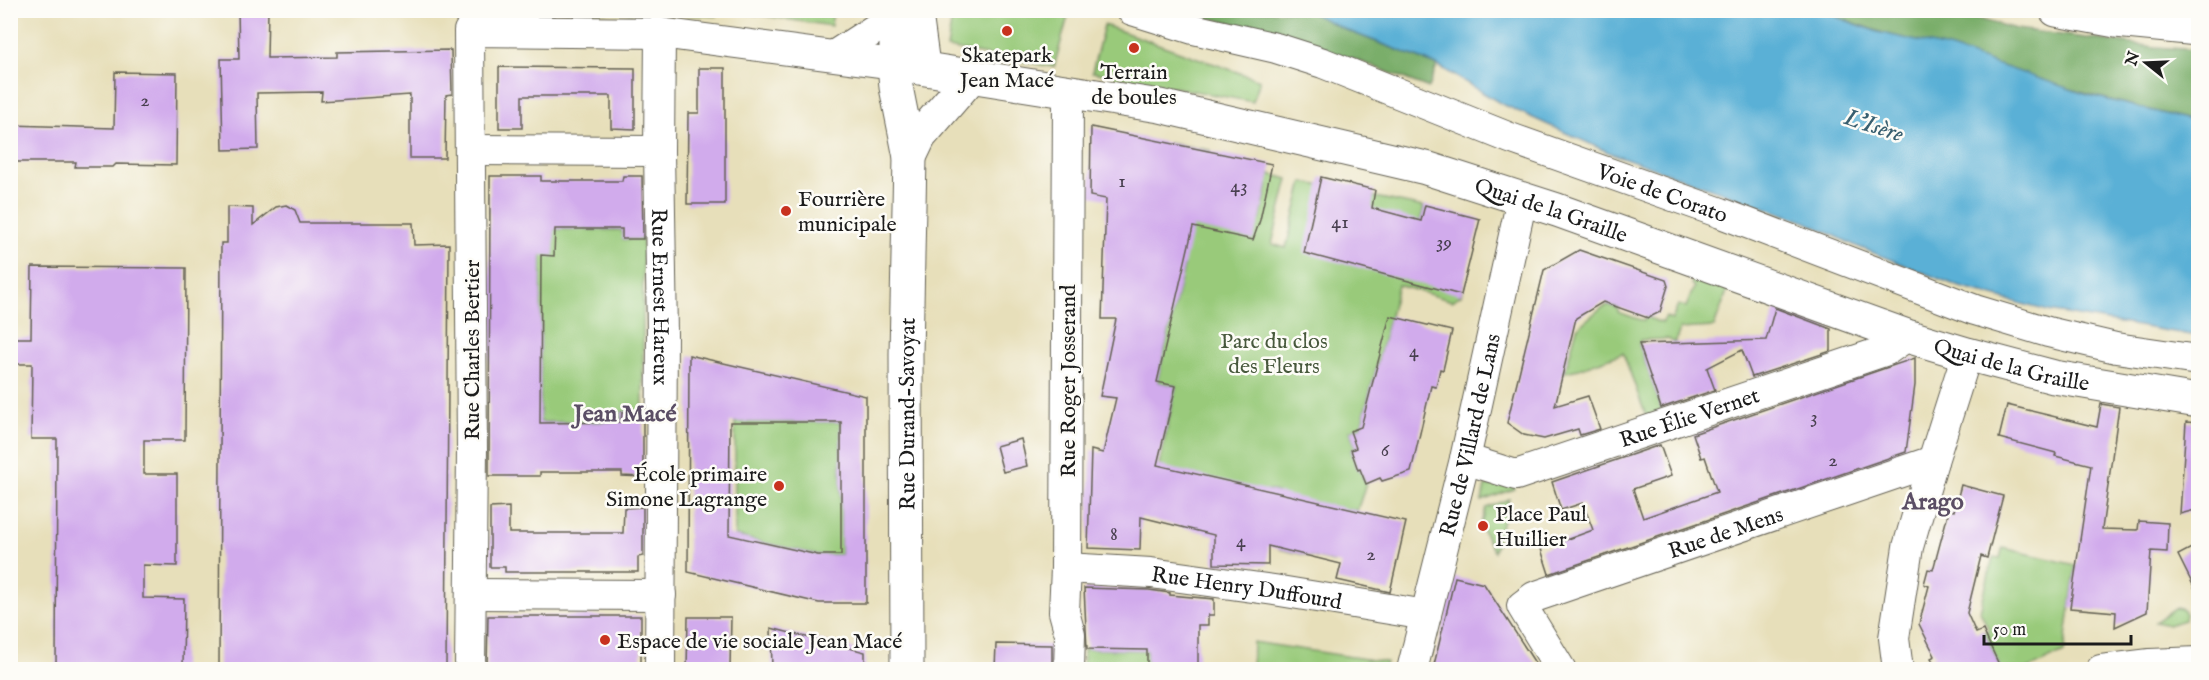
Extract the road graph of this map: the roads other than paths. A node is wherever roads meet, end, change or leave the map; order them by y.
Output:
1 (1132, 10) edge
2 (2056, 10) edge
3 (906, 11) edge
4 (2199, 28) edge
5 (660, 33) junction
6 (835, 55) junction
7 (910, 67) junction
8 (971, 77) junction
9 (1068, 91) junction
10 (915, 146) junction
11 (470, 150) junction
12 (659, 152) junction
13 (1522, 199) junction
14 (1907, 336) junction
15 (1967, 354) junction
16 (2199, 360) edge
17 (2199, 401) edge
18 (1465, 459) junction
19 (1933, 461) junction
20 (1066, 568) junction
21 (471, 594) junction
22 (661, 595) junction
23 (1426, 615) junction
24 (2199, 662) edge
25 (470, 669) edge
26 (660, 669) edge
27 (907, 669) edge
28 (1069, 669) edge
29 (1412, 669) edge
30 (1562, 669) edge
31 (1898, 669) edge
32 (2101, 669) edge

1 - 16 street, Voie de Corato
2 - 4 main road
3 - 6 street
3 - 7 street
5 - 6 street
5 - 11 street, Rue Charles Bertier
5 - 12 street, Rue Ernest Hareux
6 - 7 street
7 - 8 main road, Quai de la Graille
7 - 10 main road, Rue Durand-Savoyat
8 - 9 main road, Quai de la Graille
8 - 10 main road
9 - 13 main road, Quai de la Graille
9 - 20 street, Rue Roger Josserand
10 - 27 main road, Rue Durand-Savoyat
11 - 12 street
11 - 21 street, Rue Charles Bertier
12 - 22 street, Rue Ernest Hareux
13 - 14 main road, Quai de la Graille
13 - 18 street, Rue de Villard de Lans
14 - 15 main road, Quai de la Graille
14 - 18 street, Rue Élie Vernet
15 - 17 main road, Quai de la Graille
15 - 19 street
18 - 23 street, Rue de Villard de Lans
19 - 30 street, Rue de Mens
19 - 31 street
20 - 23 street, Rue Henry Duffourd
20 - 28 street, Rue Roger Josserand
21 - 22 street
21 - 25 street, Rue Charles Bertier
22 - 26 street, Rue Ernest Hareux
23 - 29 street, Rue de Villard de Lans
24 - 32 street

